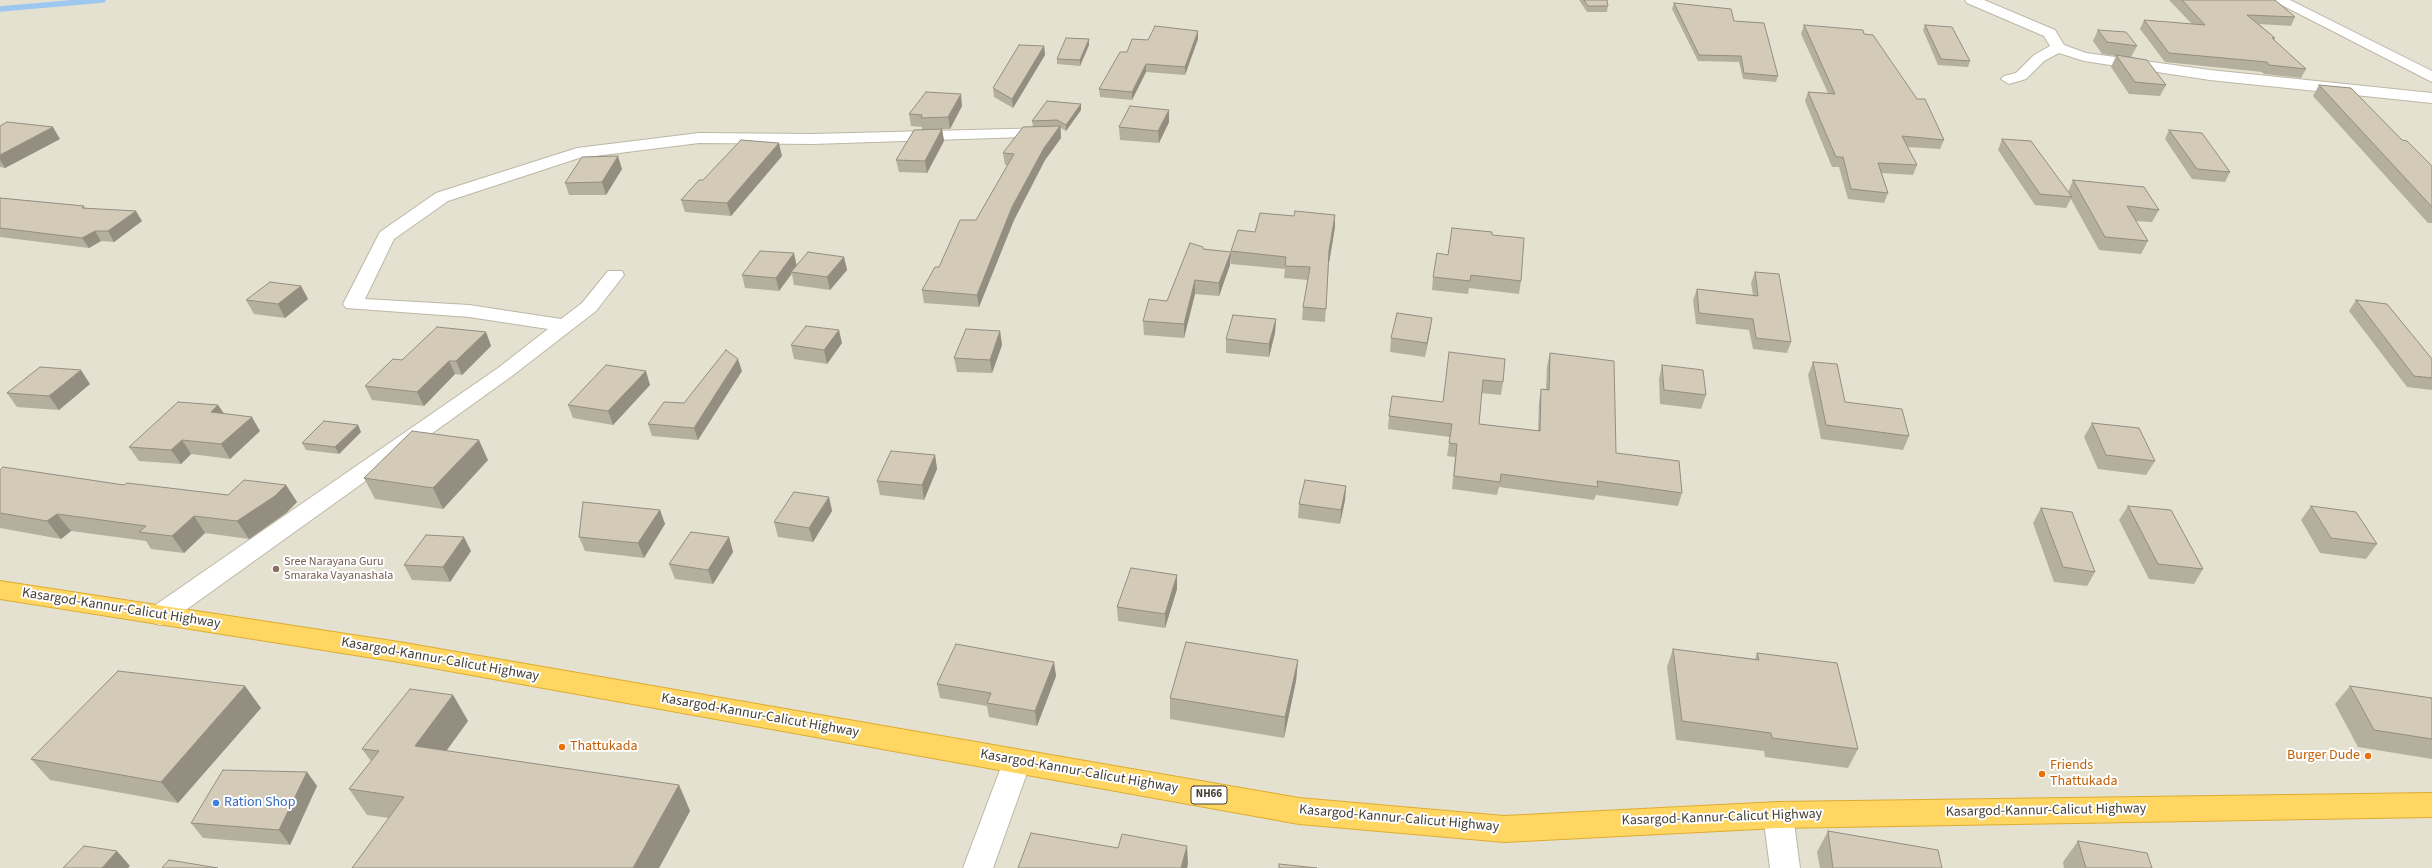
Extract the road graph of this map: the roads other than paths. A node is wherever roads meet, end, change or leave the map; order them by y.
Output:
1 (1972, 0) edge
2 (2279, 0) edge
3 (2058, 48) junction
4 (2432, 77) edge
5 (2009, 79) dead end
6 (2432, 98) edge
7 (1058, 133) edge
8 (615, 275) dead end
9 (565, 326) junction
10 (0, 590) edge
11 (160, 615) junction
12 (1017, 762) junction
13 (2432, 805) edge
14 (1778, 815) junction
15 (978, 868) edge
16 (1785, 868) edge

1 - 3 street
2 - 4 street
3 - 5 street
3 - 6 street
7 - 9 street
8 - 9 street
9 - 11 street
10 - 11 highway, Kasargod-Kannur-Calicut Highway / NH66
11 - 12 highway, Kasargod-Kannur-Calicut Highway / NH66
12 - 14 highway, Kasargod-Kannur-Calicut Highway / NH66
12 - 15 street
13 - 14 highway, Kasargod-Kannur-Calicut Highway / NH66
14 - 16 street

